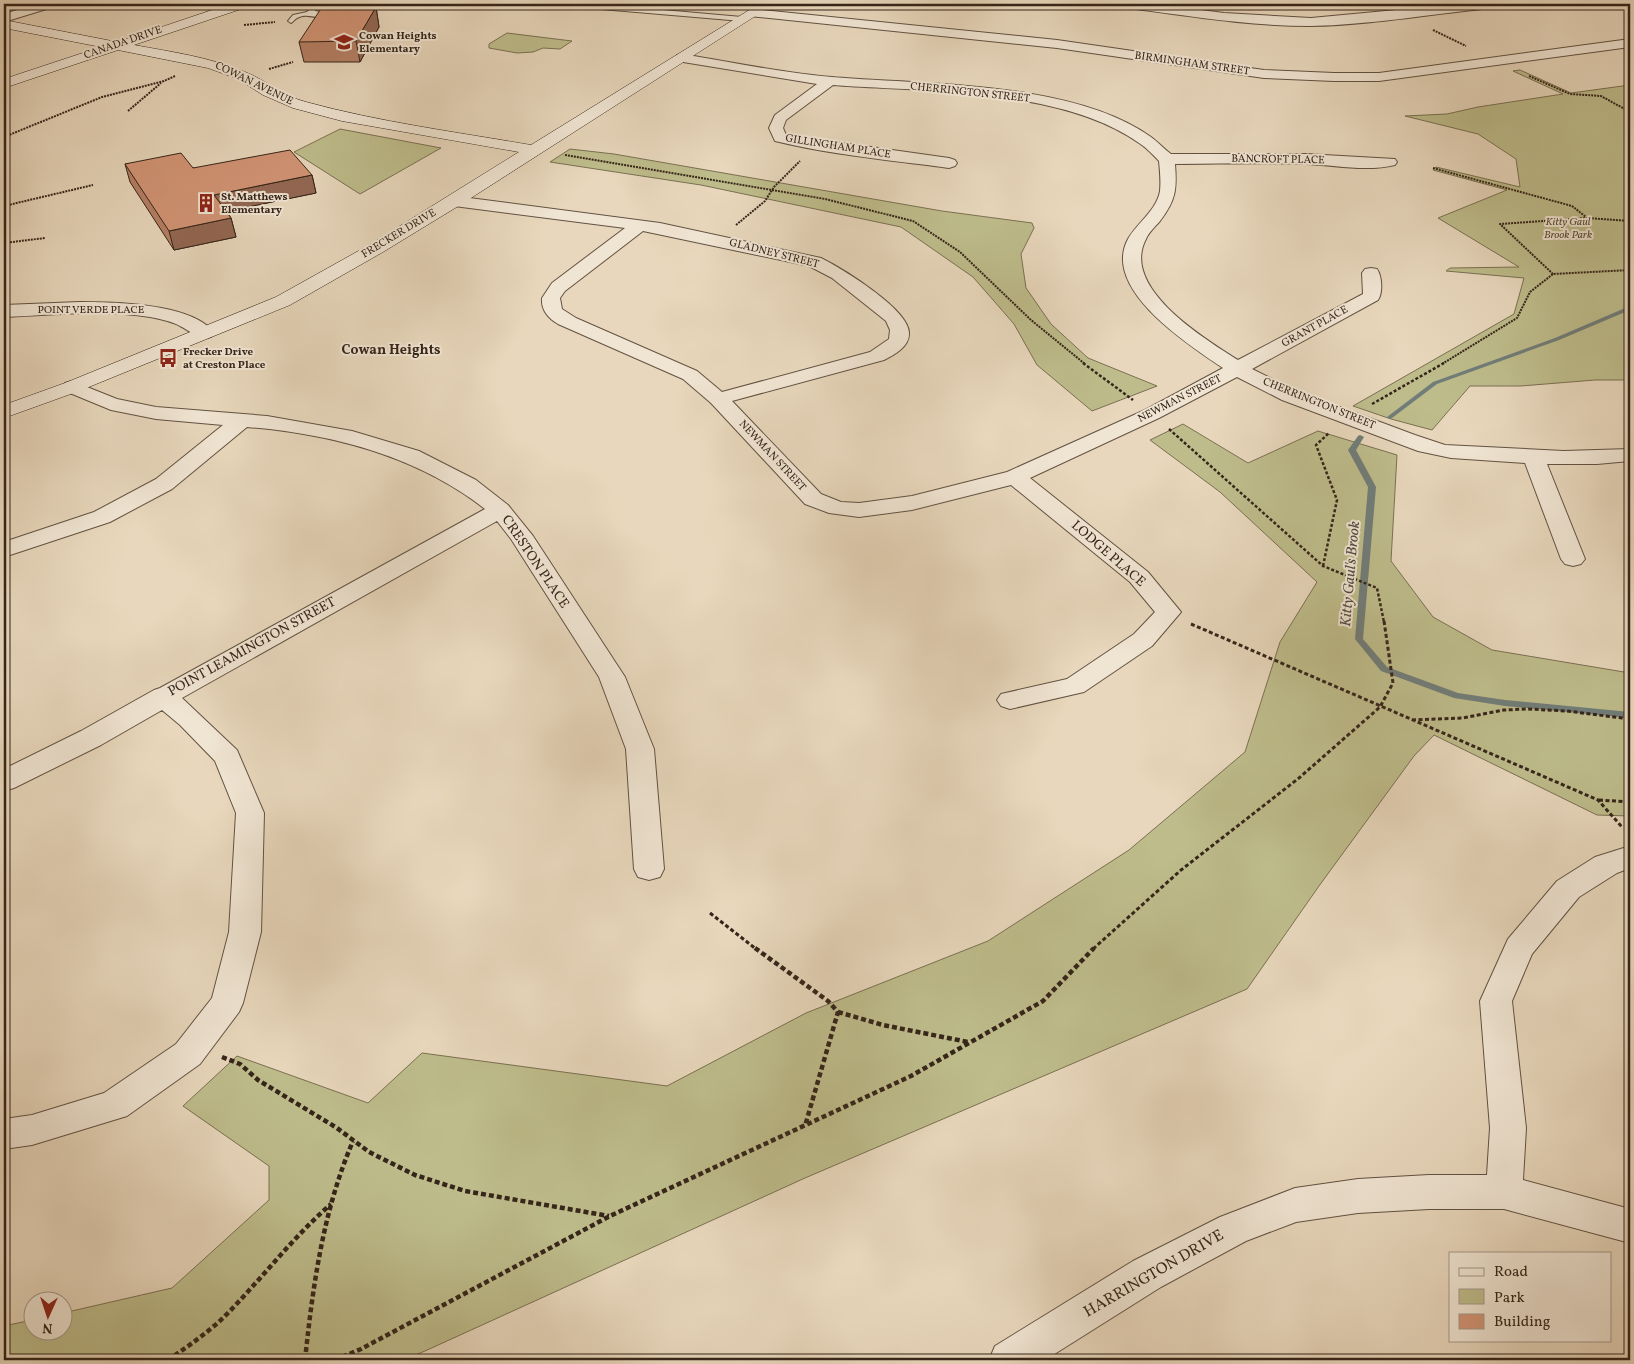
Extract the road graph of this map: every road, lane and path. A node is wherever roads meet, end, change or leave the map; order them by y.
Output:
1 (49, 4) edge
2 (242, 4) edge
3 (318, 4) edge
4 (598, 4) edge
5 (768, 4) edge
6 (1129, 4) edge
7 (1491, 4) edge
8 (333, 11) edge
9 (309, 14) junction
10 (748, 16) junction
11 (340, 17) edge
12 (4, 18) edge
13 (291, 21) dead end
14 (4, 24) edge
15 (1431, 29) dead end
16 (114, 46) junction
17 (1626, 46) edge
18 (1472, 49) dead end
19 (682, 58) junction
20 (293, 62) dead end
21 (265, 70) dead end
22 (178, 74) dead end
23 (1525, 74) dead end
24 (830, 80) junction
25 (164, 81) junction
26 (4, 84) edge
27 (128, 111) dead end
28 (1630, 112) edge
29 (4, 137) edge
30 (533, 150) junction
31 (558, 154) dead end
32 (1167, 159) junction
33 (801, 160) dead end
34 (1389, 162) dead end
35 (949, 163) dead end
36 (1433, 168) dead end
37 (93, 185) dead end
38 (772, 190) junction
39 (454, 201) junction
40 (4, 206) edge
41 (1586, 218) junction
42 (1630, 221) edge
43 (639, 225) junction
44 (732, 228) dead end
45 (46, 238) dead end
46 (4, 244) edge
47 (1630, 270) edge
48 (1371, 273) dead end
49 (1553, 274) junction
50 (4, 311) edge
51 (204, 333) junction
52 (1239, 369) junction
53 (72, 387) junction
54 (718, 399) junction
55 (1134, 401) dead end
56 (1368, 406) dead end
57 (4, 412) edge
58 (242, 420) junction
59 (1164, 424) dead end
60 (1331, 432) dead end
61 (1630, 455) edge
62 (1534, 457) junction
63 (1015, 477) junction
64 (500, 510) junction
65 (4, 550) edge
66 (1573, 559) dead end
67 (1323, 566) junction
68 (1191, 624) dead end
69 (163, 696) junction
70 (1010, 700) dead end
71 (1380, 707) junction
72 (1409, 720) junction
73 (1630, 721) edge
74 (4, 781) edge
75 (1598, 800) junction
76 (1630, 802) edge
77 (1626, 842) edge
78 (649, 869) dead end
79 (710, 913) dead end
80 (838, 1012) junction
81 (969, 1042) junction
82 (216, 1055) dead end
83 (805, 1127) junction
84 (4, 1134) edge
85 (353, 1141) junction
86 (1504, 1192) junction
87 (331, 1204) junction
88 (610, 1216) junction
89 (1630, 1226) edge
90 (168, 1360) edge
91 (305, 1360) edge
92 (334, 1360) edge
93 (1009, 1360) edge

1 - 12 street
2 - 16 street, CANADA DRIVE
3 - 9 lane
4 - 10 lane
5 - 10 street, FRECKER DRIVE
6 - 7 street
8 - 9 lane
9 - 11 lane
9 - 13 lane
10 - 17 street, BIRMINGHAM STREET
10 - 19 street, FRECKER DRIVE
14 - 16 street, COWAN AVENUE
15 - 18 path
16 - 26 street, CANADA DRIVE
16 - 30 street, COWAN AVENUE
19 - 24 street, CHERRINGTON STREET
19 - 30 street, FRECKER DRIVE
20 - 21 path
22 - 25 path
23 - 28 path
24 - 32 street, CHERRINGTON STREET
24 - 35 street, GILLINGHAM PLACE
25 - 27 path
25 - 29 path
30 - 39 street, FRECKER DRIVE
31 - 38 path
32 - 34 street, BANCROFT PLACE
32 - 52 street, CHERRINGTON STREET
33 - 38 path
36 - 41 path
37 - 40 path
38 - 44 path
38 - 55 path
39 - 43 street, GLADNEY STREET
39 - 51 street, FRECKER DRIVE
41 - 42 path
41 - 49 path
43 - 54 street, NEWMAN STREET
43 - 54 street, GLADNEY STREET
45 - 46 path
47 - 49 path
48 - 52 street, GRANT PLACE
49 - 56 path
50 - 51 street, POINT VERDE PLACE
51 - 53 street, FRECKER DRIVE
52 - 62 street, CHERRINGTON STREET
52 - 63 street, NEWMAN STREET
53 - 57 street, FRECKER DRIVE
53 - 58 street, CRESTON PLACE
54 - 63 street, NEWMAN STREET
58 - 64 street, CRESTON PLACE
58 - 65 street
59 - 67 path
60 - 67 path
61 - 62 street, CHERRINGTON STREET
62 - 66 street
63 - 70 street, LODGE PLACE
64 - 69 street, POINT LEAMINGTON STREET
64 - 78 street, CRESTON PLACE
67 - 71 path
68 - 71 path
69 - 74 street, POINT LEAMINGTON STREET
69 - 84 street
71 - 72 path
71 - 81 path
72 - 73 path
72 - 75 path
75 - 76 path
75 - 77 path
77 - 86 street
79 - 80 path
80 - 81 path
80 - 83 path
81 - 83 path
82 - 85 path
83 - 88 path
85 - 87 path
85 - 88 path
86 - 89 street, HARRINGTON DRIVE
86 - 93 street, HARRINGTON DRIVE
87 - 90 path
87 - 91 path
88 - 92 path

